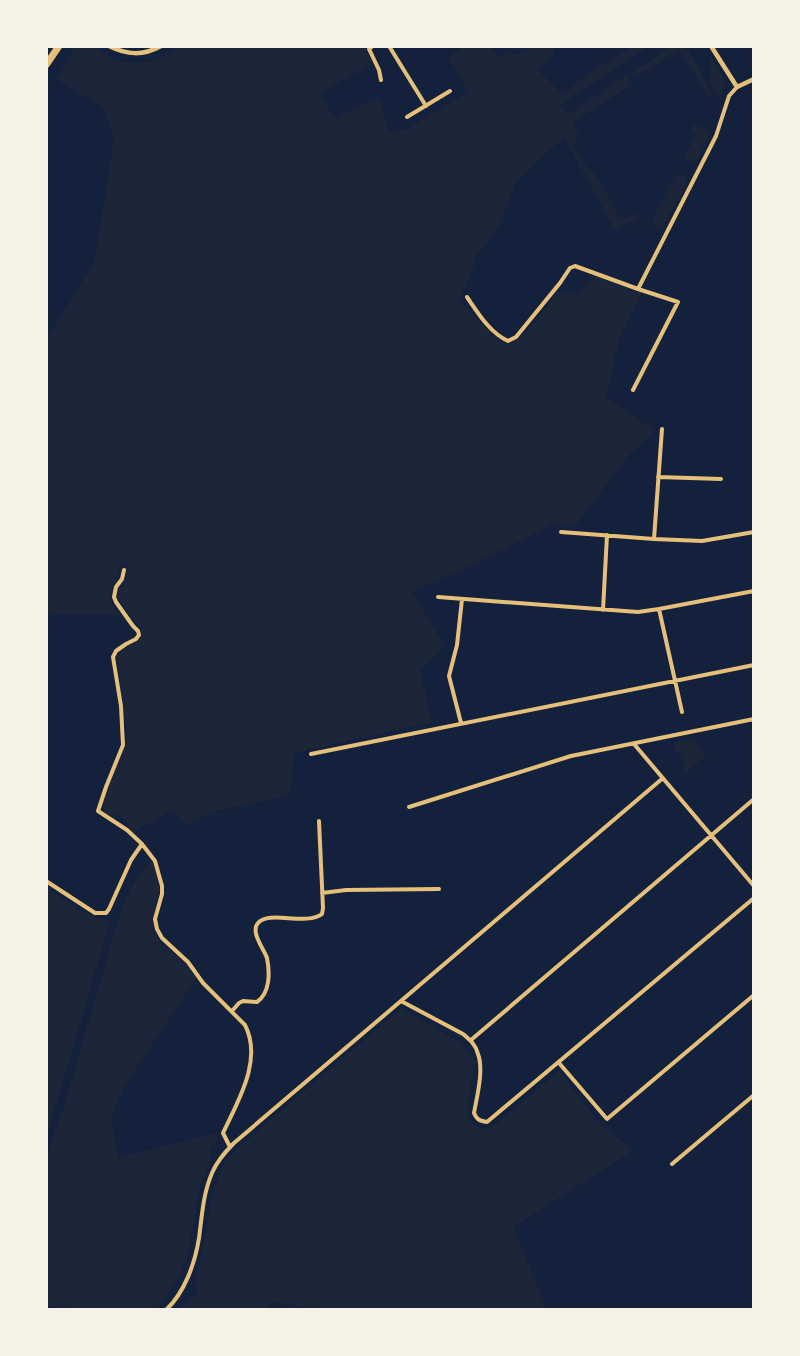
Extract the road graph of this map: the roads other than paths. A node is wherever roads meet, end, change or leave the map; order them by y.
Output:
1 (59, 46) edge
2 (109, 46) edge
3 (161, 46) edge
4 (373, 46) edge
5 (389, 46) edge
6 (711, 46) edge
7 (46, 65) edge
8 (753, 79) edge
9 (381, 80) dead end
10 (737, 87) junction
11 (450, 91) dead end
12 (426, 106) junction
13 (407, 117) dead end
14 (638, 289) junction
15 (467, 297) dead end
16 (633, 390) dead end
17 (662, 429) dead end
18 (658, 477) junction
19 (721, 479) dead end
20 (561, 532) dead end
21 (753, 532) edge
22 (607, 535) junction
23 (654, 539) junction
24 (124, 570) dead end
25 (753, 591) edge
26 (438, 597) dead end
27 (462, 598) junction
28 (659, 609) junction
29 (603, 610) junction
30 (753, 664) edge
31 (675, 681) junction
32 (682, 712) dead end
33 (753, 719) edge
34 (461, 723) junction
35 (634, 744) junction
36 (311, 754) dead end
37 (663, 778) junction
38 (753, 799) edge
39 (409, 807) dead end
40 (319, 821) dead end
41 (711, 835) junction
42 (142, 844) junction
43 (46, 881) edge
44 (753, 886) edge
45 (439, 889) dead end
46 (322, 893) junction
47 (753, 898) edge
48 (753, 995) edge
49 (400, 1001) junction
50 (232, 1011) junction
51 (471, 1040) junction
52 (559, 1063) junction
53 (753, 1095) edge
54 (230, 1147) junction
55 (672, 1164) dead end
56 (166, 1310) edge

1 - 7 highway
2 - 3 street
4 - 9 street
5 - 12 street
6 - 10 street
8 - 10 street
10 - 14 street
11 - 12 street
12 - 13 street
14 - 15 street
14 - 16 street
17 - 18 street
18 - 19 street
18 - 23 street
20 - 22 street
21 - 23 street
22 - 23 street
22 - 29 street
24 - 42 street
25 - 28 street
26 - 27 street
27 - 29 street
27 - 34 street
28 - 29 street
28 - 31 street
30 - 31 street
31 - 32 street
31 - 34 street
33 - 35 street
34 - 36 street
35 - 37 street
35 - 39 street
37 - 41 street
37 - 49 street
38 - 41 street
40 - 46 street
41 - 44 street
41 - 51 street
42 - 43 street
42 - 50 street
45 - 46 street
46 - 50 street
47 - 52 street
48 - 52 street
49 - 51 street
49 - 54 street
50 - 54 street
51 - 52 street
53 - 55 street
54 - 56 street

